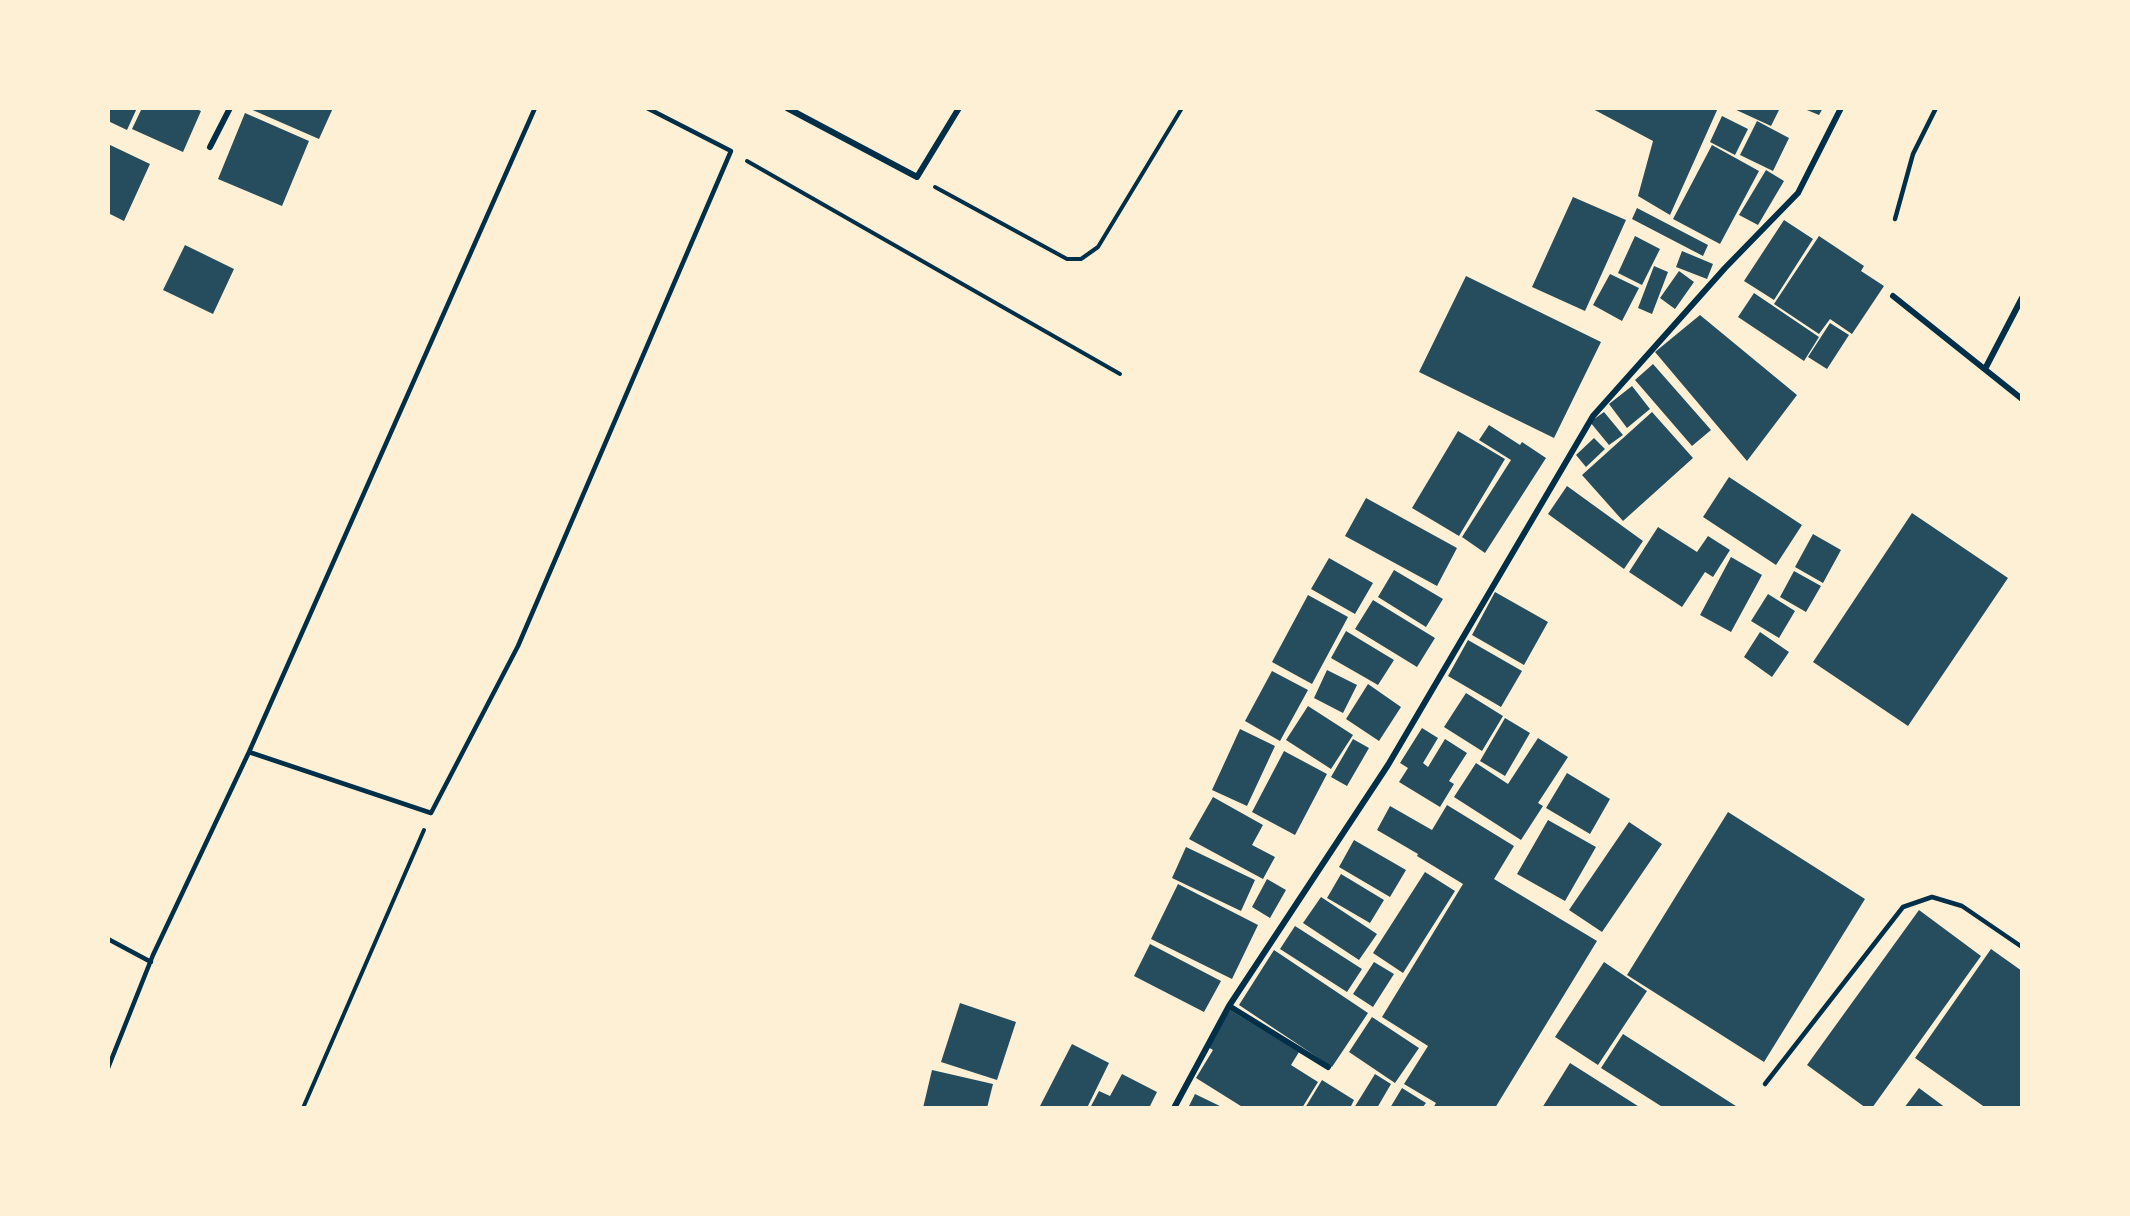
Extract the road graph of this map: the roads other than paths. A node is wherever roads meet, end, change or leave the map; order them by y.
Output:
1 (230, 108) edge
2 (535, 108) edge
3 (646, 108) edge
4 (787, 108) edge
5 (959, 108) edge
6 (1841, 108) edge
7 (1936, 108) edge
8 (210, 147) dead end
9 (1895, 219) dead end
10 (1893, 296) dead end
11 (2022, 298) edge
12 (1985, 369) junction
13 (2022, 399) edge
14 (249, 752) junction
15 (108, 939) edge
16 (2022, 947) edge
17 (151, 962) junction
18 (1229, 1006) junction
19 (1328, 1067) dead end
20 (108, 1068) edge
21 (1765, 1084) dead end
22 (1174, 1108) edge

1 - 8 street
2 - 14 lane
3 - 14 lane
4 - 5 street
6 - 18 street
7 - 9 lane
10 - 12 street
11 - 12 street
12 - 13 street
14 - 17 lane
15 - 17 lane
16 - 21 lane
17 - 20 lane
18 - 19 street
18 - 22 street

